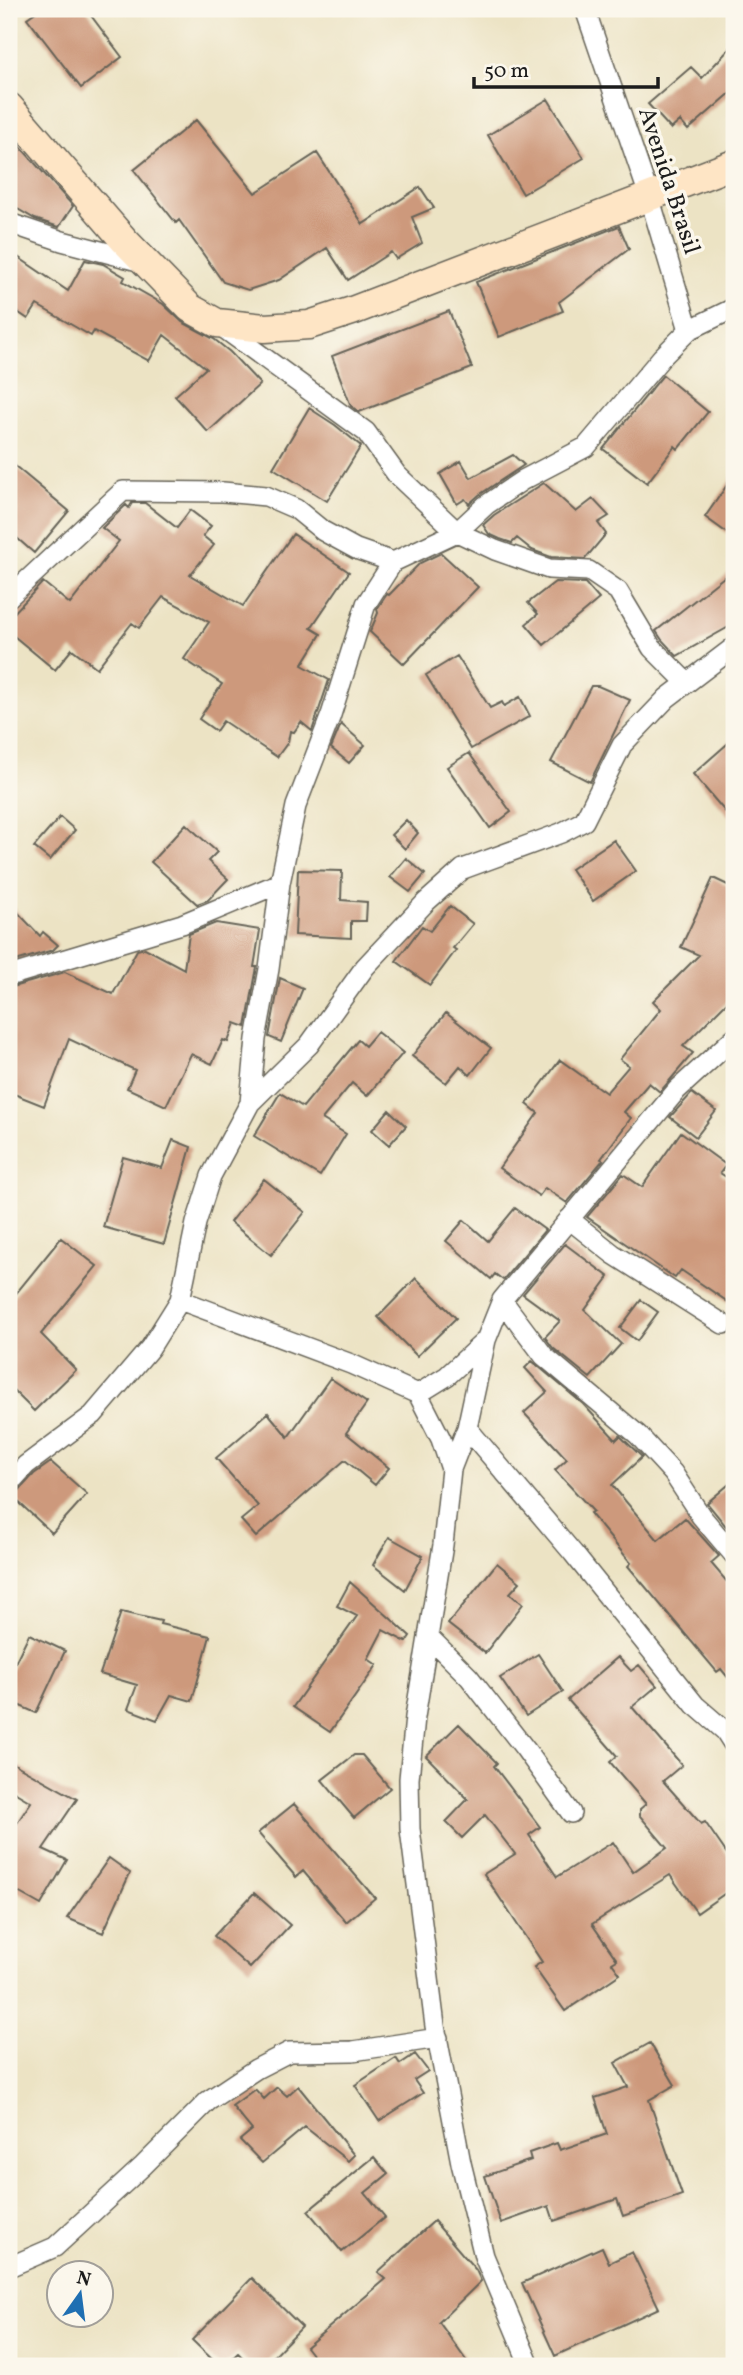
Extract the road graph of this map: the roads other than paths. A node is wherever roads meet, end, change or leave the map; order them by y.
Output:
1 (585, 9) edge
2 (9, 107) edge
3 (734, 164) edge
4 (649, 196) junction
5 (9, 223) edge
6 (147, 263) junction
7 (734, 308) edge
8 (217, 323) junction
9 (689, 330) junction
10 (457, 533) junction
11 (393, 562) junction
12 (9, 597) edge
13 (734, 648) edge
14 (687, 682) junction
15 (280, 883) junction
16 (9, 976) edge
17 (734, 1038) edge
18 (250, 1103) junction
19 (569, 1219) junction
20 (180, 1300) junction
21 (502, 1300) junction
22 (723, 1324) dead end
23 (486, 1340) junction
24 (418, 1394) junction
25 (467, 1428) junction
26 (451, 1469) junction
27 (9, 1485) edge
28 (734, 1555) edge
29 (428, 1636) junction
30 (734, 1745) edge
31 (571, 1814) dead end
32 (438, 2038) junction
33 (9, 2267) edge
34 (530, 2366) edge

1 - 4 street, Avenida Brasil
2 - 6 main road
3 - 4 main road
4 - 8 main road
4 - 9 street, Avenida Brasil
5 - 6 street
6 - 8 main road
7 - 9 street
8 - 10 street
9 - 10 street
10 - 11 street
10 - 14 street
11 - 12 street
11 - 15 street
13 - 14 street
14 - 18 street
15 - 16 street
15 - 18 street
17 - 19 street
18 - 20 street
19 - 21 street
19 - 22 street
20 - 24 street
20 - 27 street
21 - 23 street
21 - 28 street
23 - 24 street
23 - 25 street
24 - 26 street
25 - 26 street
25 - 30 street
26 - 29 street
29 - 31 street
29 - 32 street
32 - 33 street
32 - 34 street

